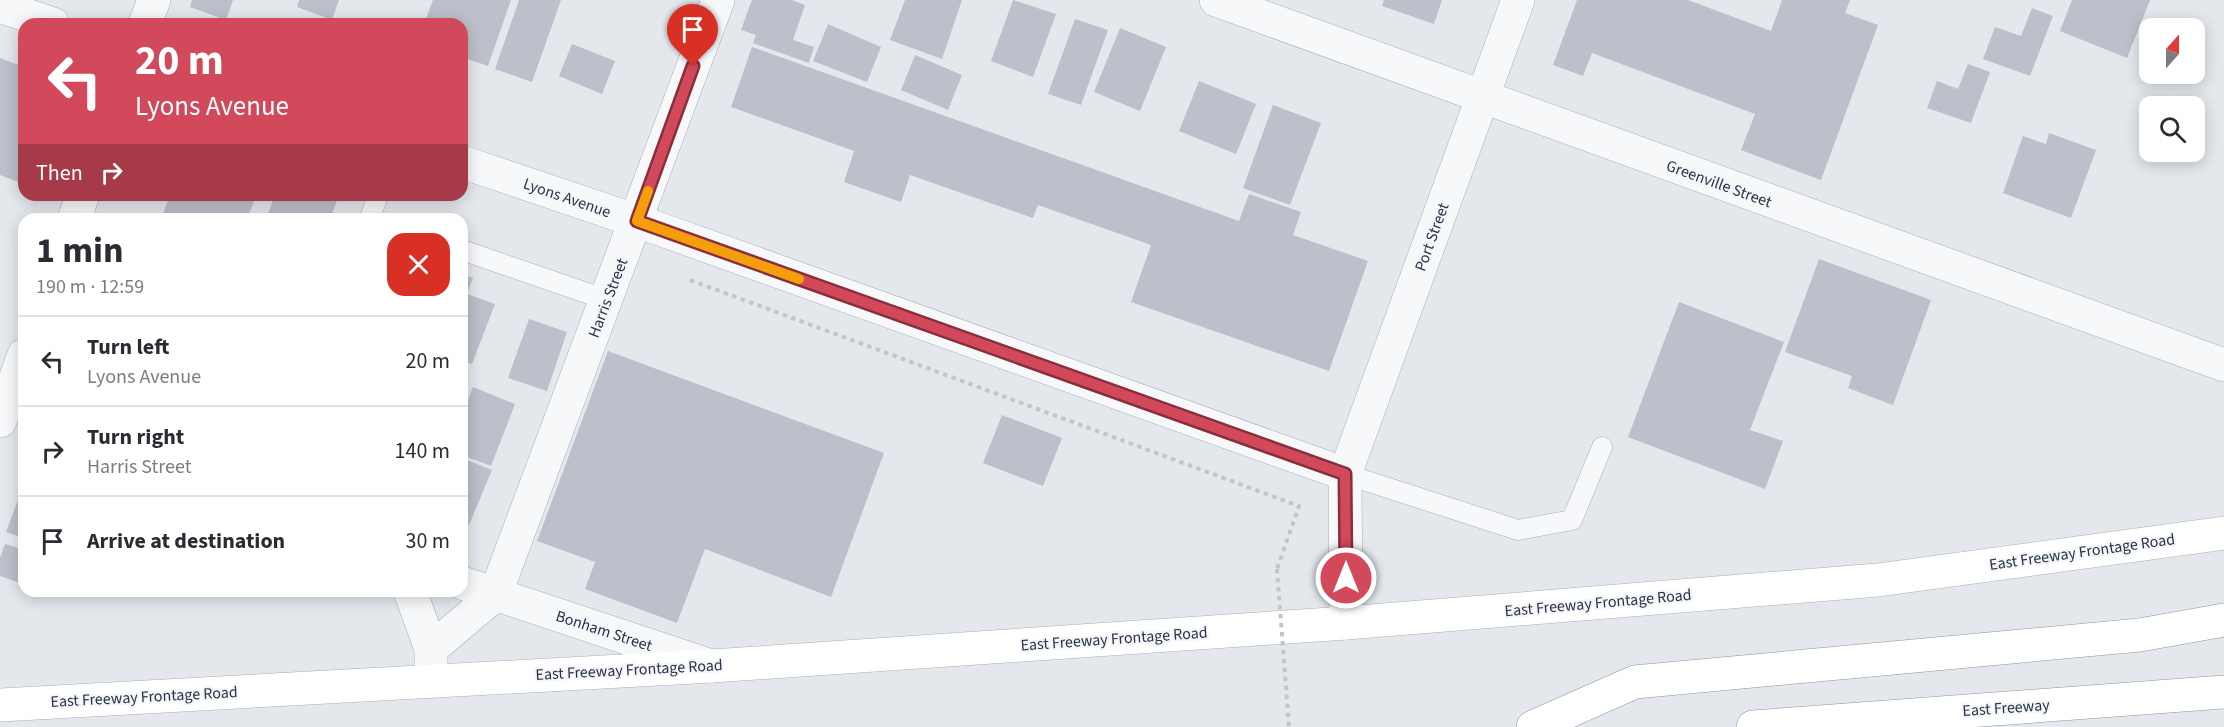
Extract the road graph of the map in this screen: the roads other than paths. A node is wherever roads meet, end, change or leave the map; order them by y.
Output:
1 (154, 0) edge
2 (718, 0) edge
3 (1216, 0) edge
4 (1518, 0) edge
5 (0, 6) edge
6 (35, 18) edge
7 (147, 18) edge
8 (1483, 99) junction
9 (468, 164) edge
10 (637, 221) junction
11 (468, 252) edge
12 (607, 300) junction
13 (2224, 365) edge
14 (18, 377) edge
15 (7, 416) edge
16 (1602, 447) dead end
17 (1345, 474) junction
18 (2224, 533) edge
19 (468, 585) edge
20 (495, 596) junction
21 (412, 597) edge
22 (2224, 620) edge
23 (1346, 623) junction
24 (431, 664) junction
25 (712, 666) junction
26 (2224, 692) edge
27 (0, 705) edge
28 (1533, 727) edge
29 (1753, 727) edge

1 - 7 street
2 - 10 street, Harris Street
3 - 8 street, Greenville Street
4 - 8 street, Port Street
5 - 6 street
8 - 13 street, Greenville Street
8 - 17 street, Port Street
9 - 10 street, Lyons Avenue
10 - 12 street, Harris Street
10 - 17 street, Lyons Avenue
11 - 12 lane
12 - 20 street, Harris Street
14 - 15 street
16 - 17 lane
17 - 23 street
18 - 23 main road, East Freeway Frontage Road
19 - 20 street, Bonham Street
20 - 24 street
20 - 25 street, Bonham Street
21 - 24 street
22 - 28 main road
23 - 25 main road, East Freeway Frontage Road
24 - 25 main road, East Freeway Frontage Road
24 - 27 main road, East Freeway Frontage Road
26 - 29 main road, East Freeway

